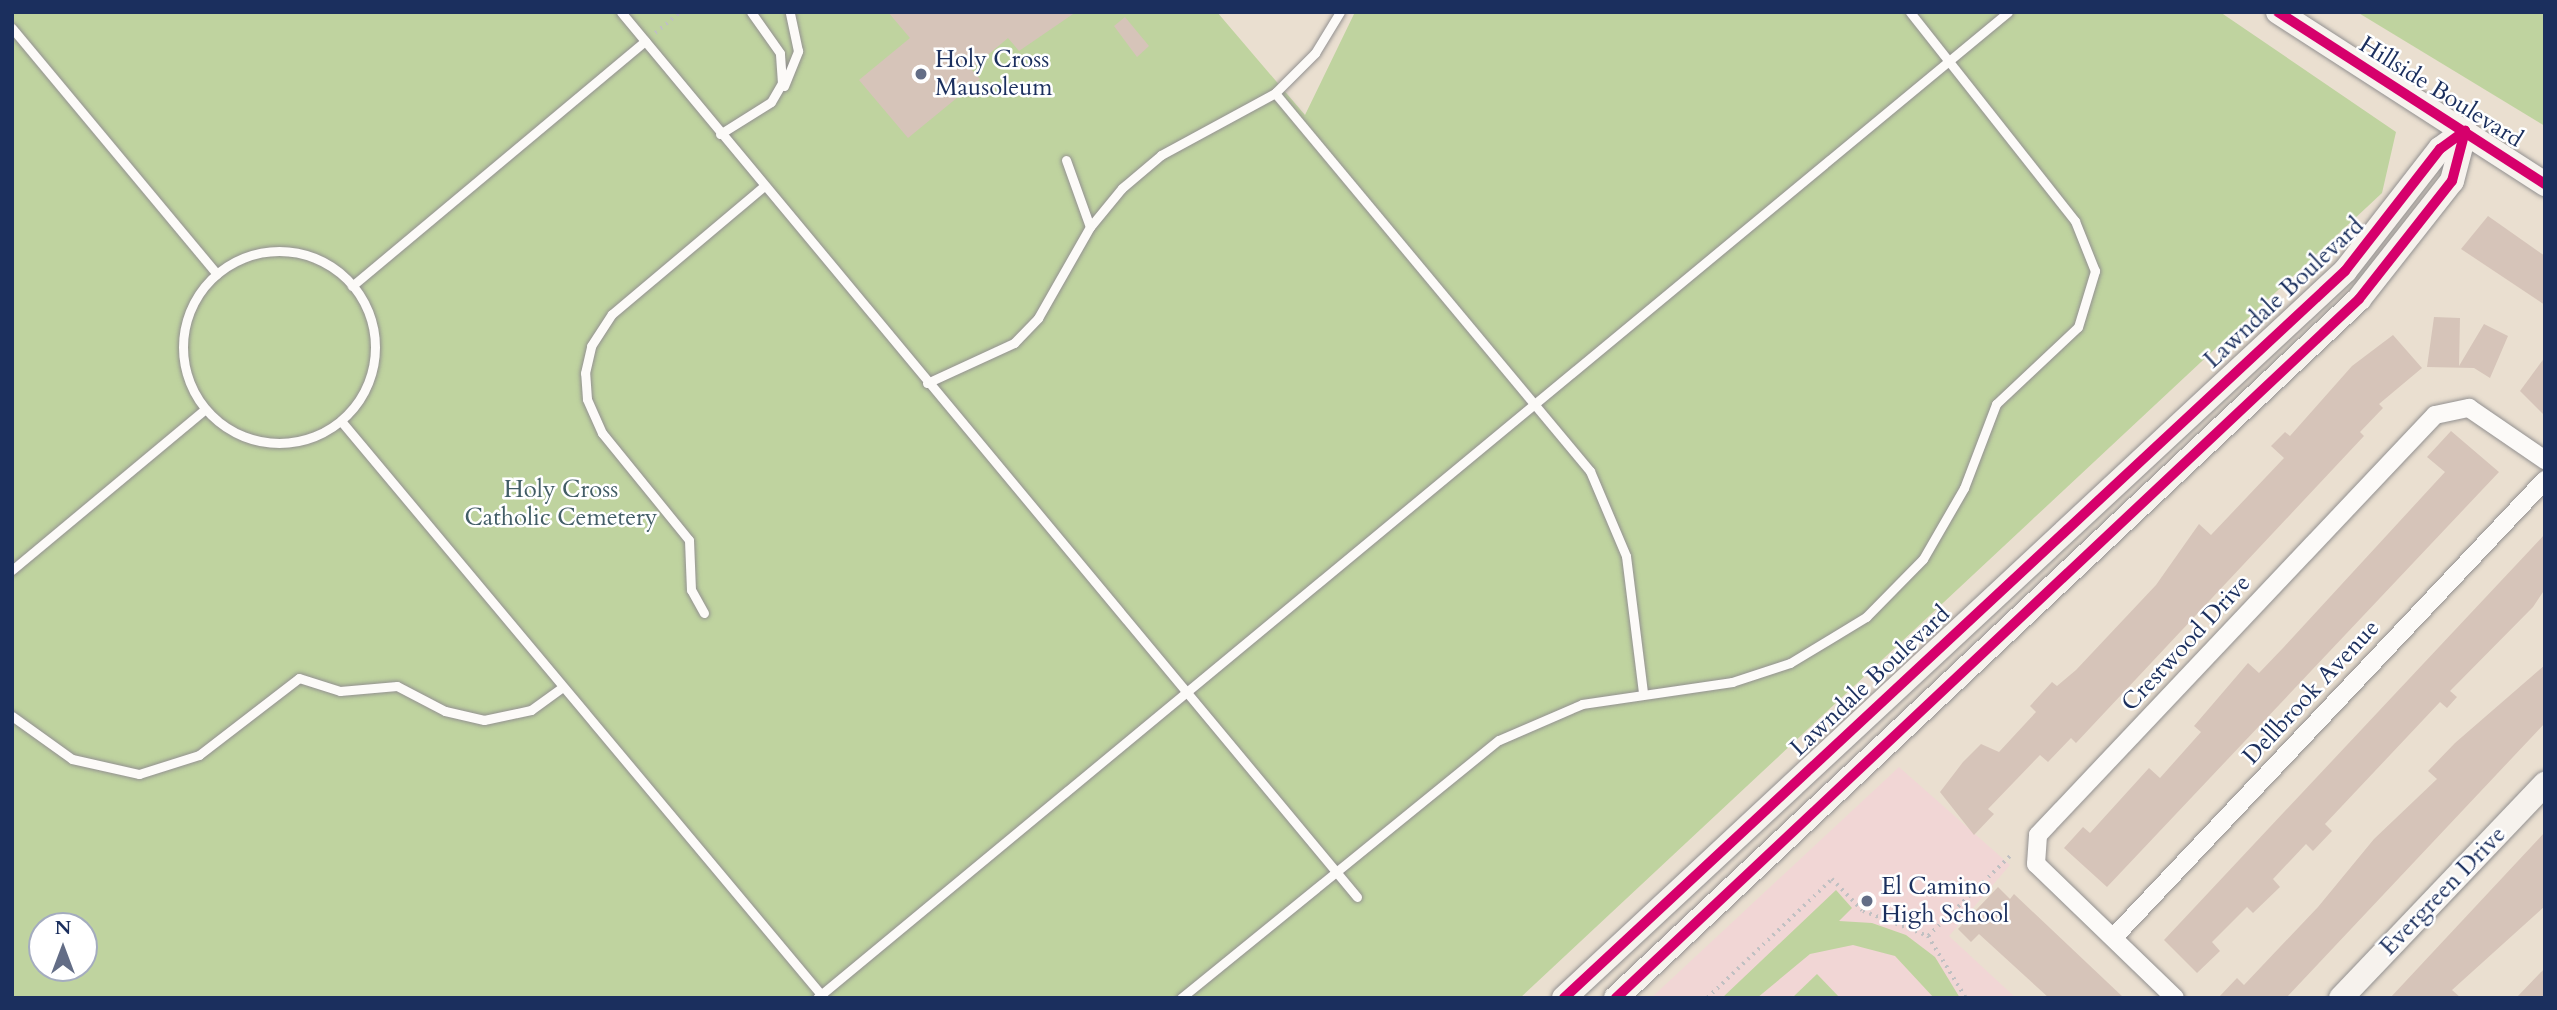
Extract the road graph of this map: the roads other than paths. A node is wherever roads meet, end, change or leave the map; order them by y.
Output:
1 (621, 12) edge
2 (751, 12) edge
3 (790, 12) edge
4 (1340, 12) edge
5 (1910, 12) edge
6 (2008, 12) edge
7 (2278, 12) edge
8 (12, 28) edge
9 (645, 41) junction
10 (1950, 65) junction
11 (1275, 93) junction
12 (779, 94) junction
13 (2465, 131) junction
14 (720, 134) junction
15 (1066, 160) dead end
16 (2545, 184) edge
17 (763, 187) junction
18 (1090, 227) junction
19 (217, 274) junction
20 (352, 285) junction
21 (927, 383) junction
22 (1536, 404) junction
23 (205, 409) junction
24 (341, 421) junction
25 (2545, 460) edge
26 (2545, 480) edge
27 (12, 570) edge
28 (704, 613) dead end
29 (563, 687) junction
30 (1185, 692) junction
31 (1643, 692) junction
32 (12, 716) edge
33 (2545, 784) edge
34 (1335, 870) junction
35 (1357, 897) dead end
36 (2113, 938) junction
37 (821, 997) edge
38 (1181, 998) edge
39 (1564, 998) edge
40 (1616, 998) edge
41 (2175, 998) edge
42 (2341, 998) edge

1 - 9 lane
2 - 12 lane
3 - 12 lane
4 - 11 lane
5 - 10 lane
6 - 10 lane
7 - 13 street, Hillside Boulevard
8 - 19 lane
9 - 14 lane
9 - 20 lane
10 - 22 lane
10 - 31 lane
11 - 18 lane
11 - 22 lane
12 - 14 lane
13 - 16 street, Hillside Boulevard
13 - 39 street, Lawndale Boulevard
13 - 40 street, Lawndale Boulevard
14 - 17 lane
15 - 18 lane
17 - 21 lane
17 - 28 lane
18 - 21 lane
19 - 20 lane
19 - 23 lane
20 - 24 lane
21 - 30 lane
22 - 30 lane
22 - 31 lane
23 - 24 lane
23 - 27 lane
24 - 29 lane
25 - 36 street, Crestwood Drive
26 - 36 street, Dellbrook Avenue
29 - 32 lane
29 - 37 lane
30 - 34 lane
30 - 37 lane
31 - 34 lane
33 - 42 street, Evergreen Drive
34 - 35 lane
34 - 38 lane
36 - 41 street, Crestwood Drive

